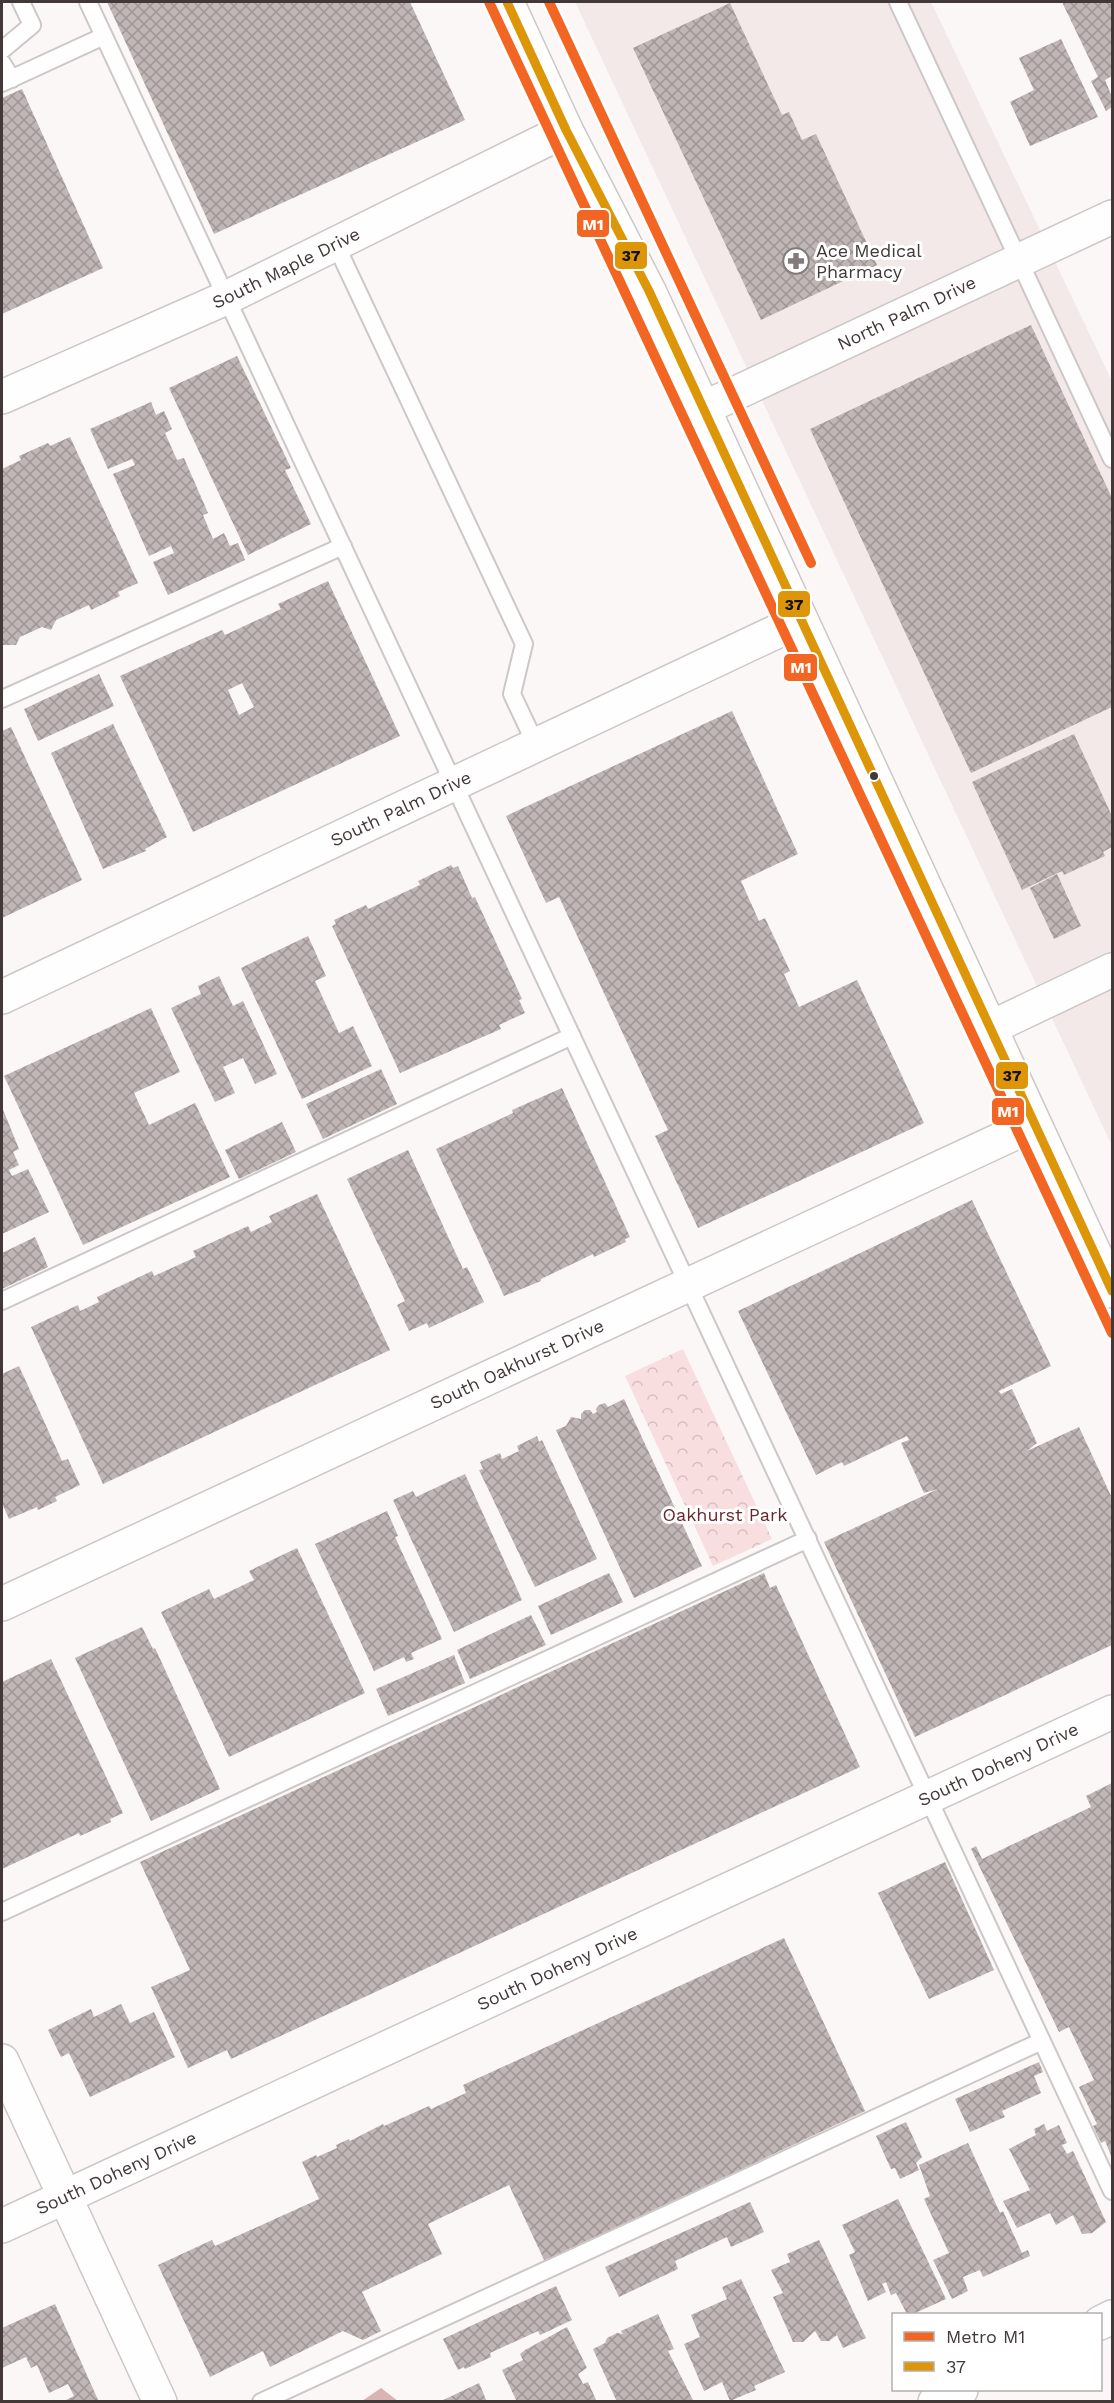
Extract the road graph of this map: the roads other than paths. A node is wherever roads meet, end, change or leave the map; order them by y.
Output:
1 (21, 2) edge
2 (88, 2) edge
3 (507, 2) edge
4 (898, 2) edge
5 (104, 36) junction
6 (2, 50) edge
7 (2, 63) edge
8 (7, 81) edge
9 (566, 129) junction
10 (1113, 217) edge
11 (336, 243) junction
12 (1020, 261) junction
13 (226, 297) junction
14 (2, 397) edge
15 (702, 409) junction
16 (1113, 459) edge
17 (342, 546) junction
18 (801, 620) junction
19 (2, 699) edge
20 (536, 745) junction
21 (454, 783) junction
22 (1113, 970) edge
23 (2, 997) edge
24 (990, 1028) junction
25 (572, 1036) junction
26 (1035, 1124) junction
27 (688, 1285) junction
28 (1113, 1291) edge
29 (2, 1300) edge
30 (808, 1539) junction
31 (2, 1604) edge
32 (1113, 1712) edge
33 (928, 1797) junction
34 (2, 1912) edge
35 (1042, 2041) junction
36 (2, 2061) edge
37 (1113, 2191) edge
38 (65, 2197) junction
39 (2, 2226) edge
40 (959, 2391) edge
41 (160, 2402) edge
42 (261, 2402) edge
43 (935, 2402) edge

1 - 6 lane
2 - 5 lane
3 - 9 street
4 - 12 lane
5 - 8 lane
5 - 13 lane
7 - 8 lane
9 - 11 street, South Maple Drive
9 - 15 street
10 - 12 street, North Palm Drive
11 - 13 street, South Maple Drive
11 - 20 lane
12 - 15 street, North Palm Drive
12 - 16 lane
13 - 14 street, South Maple Drive
13 - 17 lane
15 - 18 street
17 - 19 lane
17 - 21 lane
18 - 20 street, South Palm Drive
18 - 24 street
20 - 21 street, South Palm Drive
21 - 23 street, South Palm Drive
21 - 25 lane
22 - 24 street
24 - 26 street
25 - 27 lane
25 - 29 lane
26 - 27 street, South Oakhurst Drive
26 - 28 street
27 - 30 lane
27 - 31 street, South Oakhurst Drive
30 - 33 lane
30 - 34 lane
32 - 33 street, South Doheny Drive
33 - 35 lane
33 - 38 street, South Doheny Drive
35 - 37 lane
35 - 42 lane
36 - 38 street
38 - 39 street, South Doheny Drive
38 - 41 street
40 - 43 street

